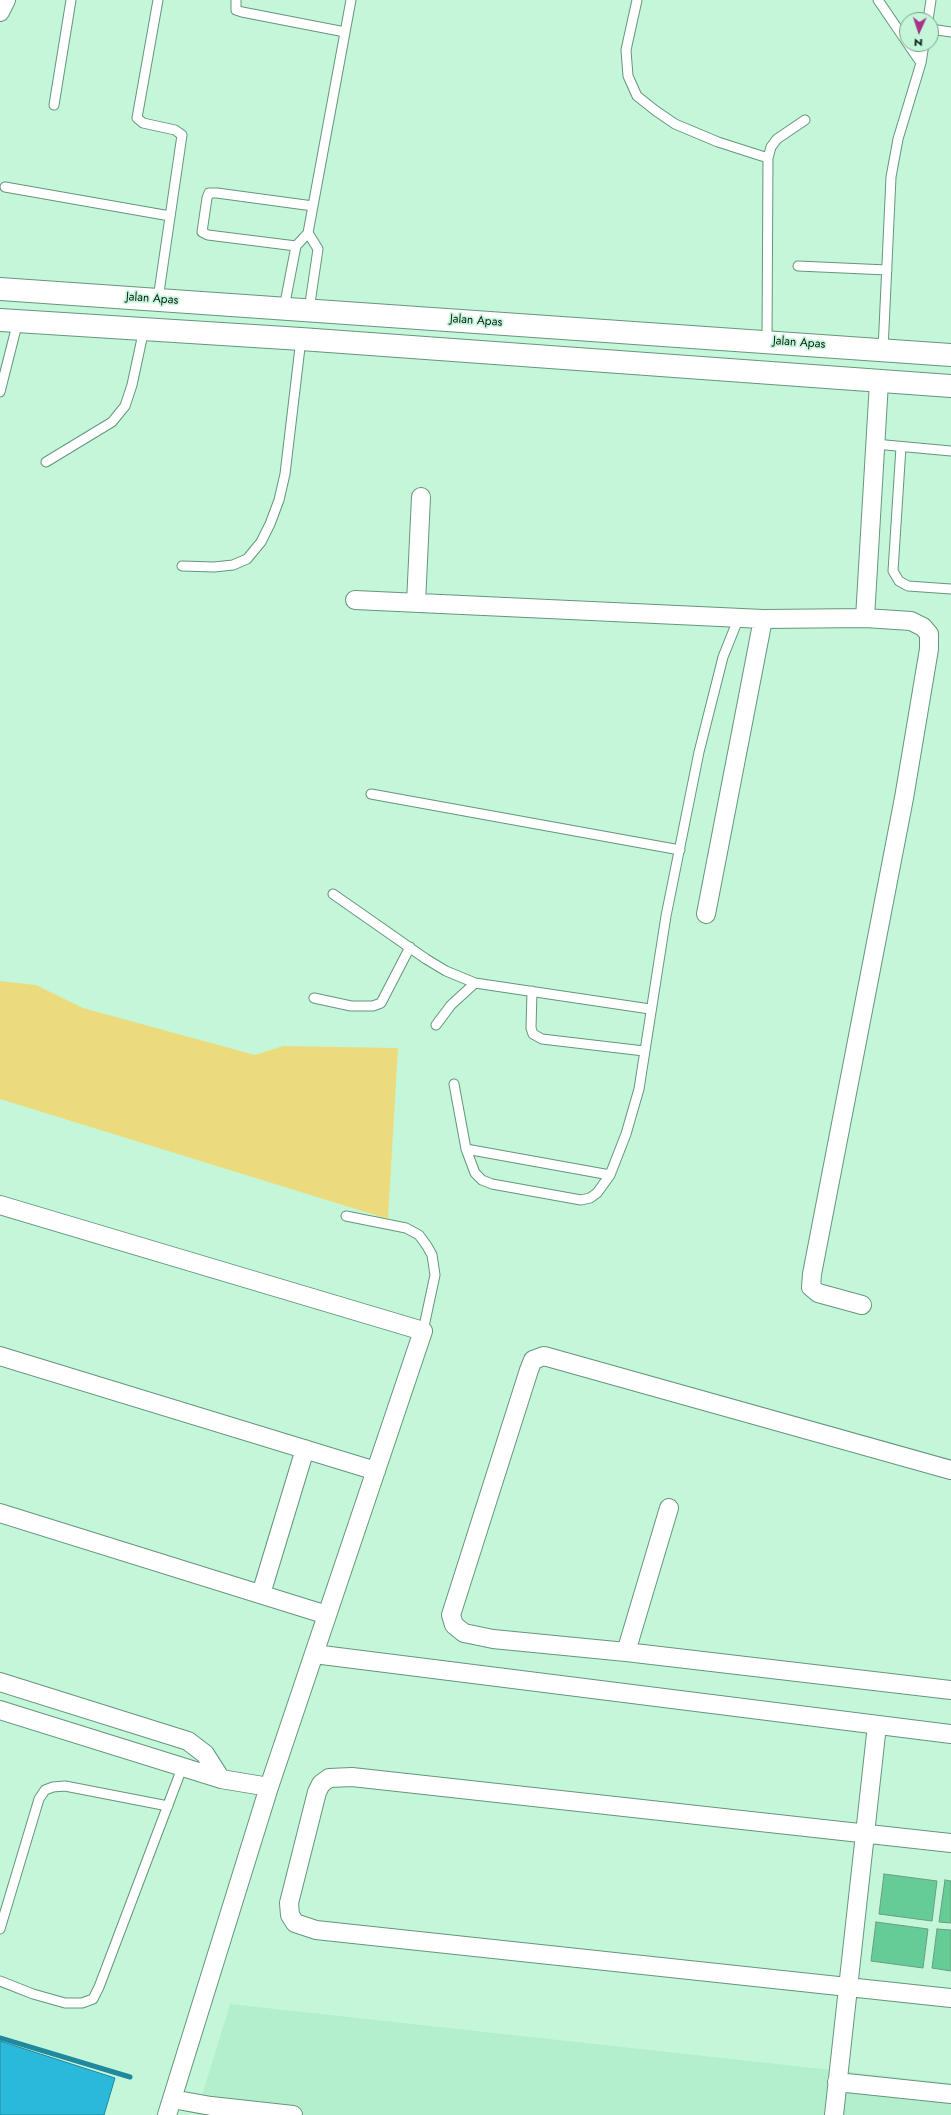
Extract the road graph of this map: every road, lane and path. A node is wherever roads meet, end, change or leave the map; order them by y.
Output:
1 (6, 0) edge
2 (71, 0) edge
3 (158, 0) edge
4 (236, 0) edge
5 (351, 0) edge
6 (637, 0) edge
7 (878, 0) edge
8 (931, 0) edge
9 (0, 12) edge
10 (929, 12) edge
11 (939, 30) edge
12 (345, 32) junction
13 (951, 32) edge
14 (923, 52) edge
15 (921, 63) junction
16 (54, 104) dead end
17 (805, 120) dead end
18 (768, 158) junction
19 (5, 187) dead end
20 (313, 206) junction
21 (170, 216) junction
22 (308, 233) junction
23 (296, 246) junction
24 (798, 266) dead end
25 (887, 270) junction
26 (0, 289) edge
27 (0, 297) edge
28 (158, 299) junction
29 (284, 308) junction
30 (309, 310) junction
31 (9, 321) edge
32 (529, 326) junction
33 (144, 329) junction
34 (767, 341) junction
35 (300, 350) junction
36 (883, 350) junction
37 (951, 355) edge
38 (603, 361) junction
39 (879, 382) junction
40 (951, 386) edge
41 (0, 391) edge
42 (875, 444) junction
43 (901, 447) junction
44 (951, 451) edge
45 (46, 462) dead end
46 (421, 497) dead end
47 (182, 566) dead end
48 (951, 589) edge
49 (355, 600) dead end
50 (416, 603) junction
51 (739, 617) junction
52 (865, 618) junction
53 (762, 619) junction
54 (371, 794) dead end
55 (680, 850) junction
56 (333, 894) dead end
57 (706, 914) dead end
58 (410, 947) junction
59 (475, 983) junction
60 (532, 991) junction
61 (314, 998) dead end
62 (650, 1009) junction
63 (436, 1025) dead end
64 (644, 1051) junction
65 (454, 1084) dead end
66 (466, 1149) junction
67 (610, 1175) junction
68 (0, 1205) edge
69 (346, 1216) dead end
70 (862, 1304) dead end
71 (423, 1331) junction
72 (0, 1356) edge
73 (305, 1449) junction
74 (951, 1470) edge
75 (376, 1471) junction
76 (669, 1508) dead end
77 (0, 1514) edge
78 (261, 1594) junction
79 (327, 1615) junction
80 (626, 1652) junction
81 (314, 1654) junction
82 (0, 1682) edge
83 (951, 1690) edge
84 (0, 1710) edge
85 (877, 1724) junction
86 (951, 1734) edge
87 (182, 1768) junction
88 (221, 1779) junction
89 (269, 1787) junction
90 (168, 1806) junction
91 (865, 1834) junction
92 (951, 1843) edge
93 (0, 1929) edge
94 (0, 1981) edge
95 (849, 1986) junction
96 (951, 1998) edge
97 (837, 2082) junction
98 (951, 2094) edge
99 (169, 2107) edge
100 (209, 2111) edge
101 (293, 2115) edge
102 (834, 2115) edge

1 - 9 street
2 - 16 lane
3 - 21 lane
4 - 12 lane
5 - 12 lane
6 - 18 lane
7 - 15 lane
8 - 10 lane
11 - 13 lane
12 - 20 lane
14 - 15 lane
15 - 25 lane
17 - 18 lane
18 - 34 lane
19 - 21 lane
20 - 22 lane
20 - 23 lane
21 - 28 lane
22 - 23 lane
22 - 30 lane
23 - 29 lane
24 - 25 lane
25 - 36 lane
26 - 28 highway, Jalan Apas
27 - 31 highway
28 - 29 highway, Jalan Apas
29 - 30 highway, Jalan Apas
30 - 32 highway, Jalan Apas
31 - 33 highway
31 - 41 lane
32 - 34 highway, Jalan Apas
32 - 38 highway
33 - 35 highway
33 - 45 lane
34 - 36 highway, Jalan Apas
35 - 38 highway
35 - 47 lane
36 - 37 highway, Jalan Apas
38 - 39 highway
39 - 40 highway
39 - 42 street
42 - 43 lane
42 - 52 street
43 - 44 lane
43 - 48 lane
46 - 50 street
49 - 50 street
50 - 51 street
51 - 53 street
51 - 55 lane
52 - 53 street
52 - 70 street
53 - 57 street
54 - 55 lane
55 - 62 lane
56 - 58 lane
58 - 59 lane
58 - 61 lane
59 - 60 lane
59 - 63 lane
60 - 62 lane
60 - 64 lane
62 - 64 lane
64 - 67 lane
65 - 66 lane
66 - 67 lane
66 - 67 lane
68 - 71 street
69 - 71 lane
71 - 75 street
72 - 73 street
73 - 75 street
73 - 78 street
74 - 80 street
75 - 79 street
76 - 80 street
77 - 78 street
78 - 79 street
79 - 81 street
80 - 83 street
81 - 85 street
81 - 89 street
82 - 88 street
84 - 87 street
85 - 86 street
85 - 91 street
87 - 88 street
87 - 90 lane
88 - 89 street
89 - 99 street
90 - 93 lane
90 - 94 lane
91 - 92 street
91 - 95 street
91 - 95 street
95 - 96 street
95 - 97 street
97 - 98 street
97 - 102 street
99 - 100 street
100 - 101 street

